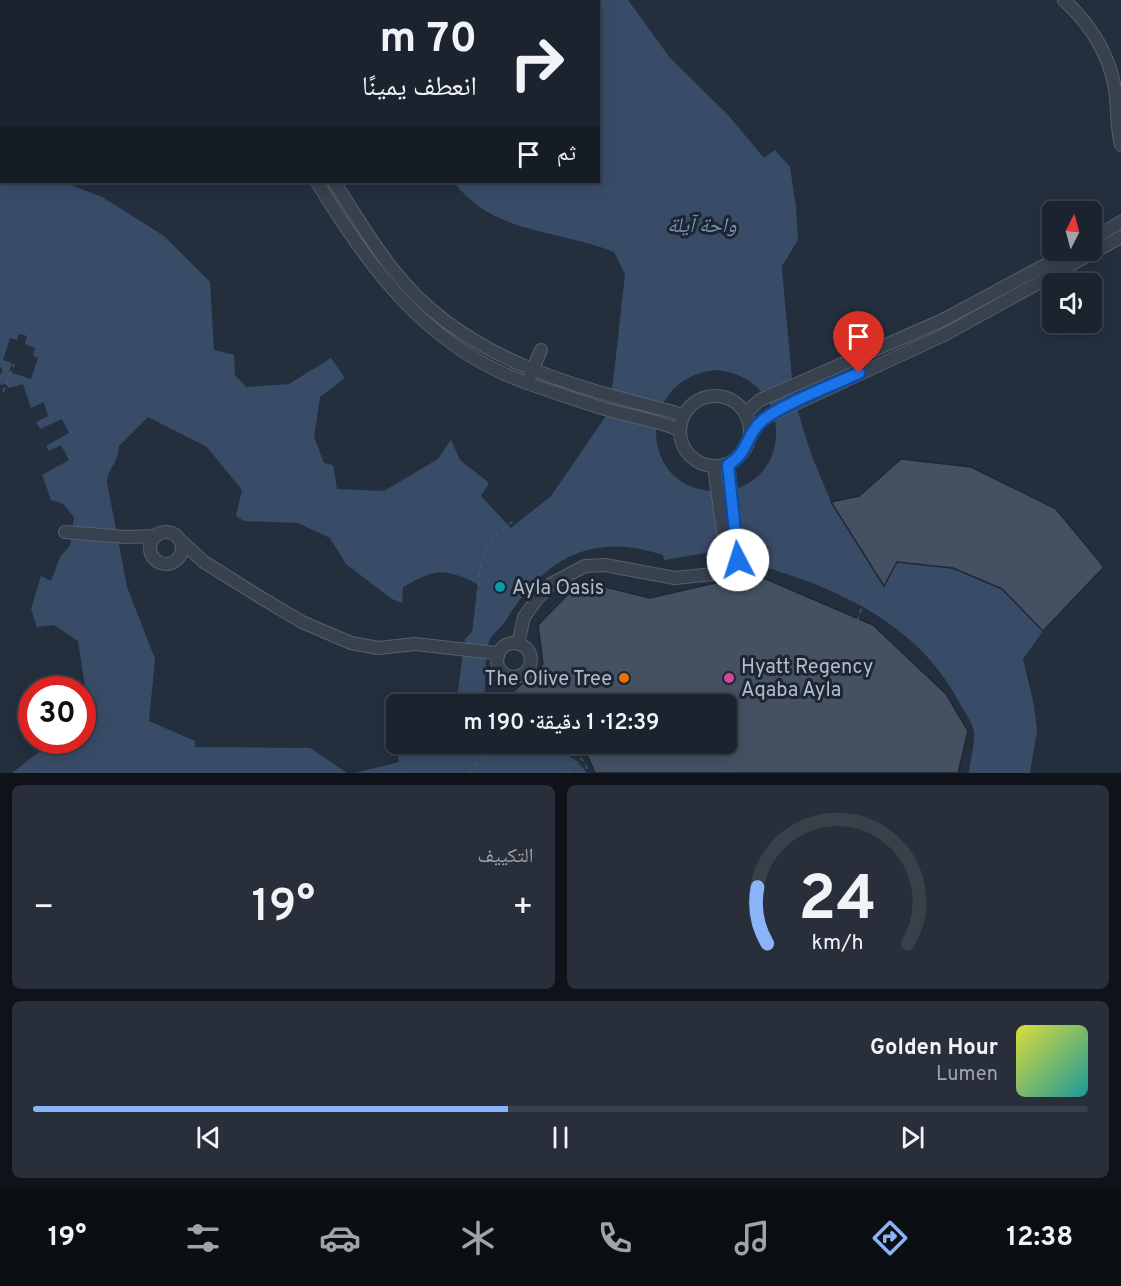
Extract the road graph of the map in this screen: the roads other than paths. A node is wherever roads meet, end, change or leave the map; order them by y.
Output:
1 (1064, 0) edge
2 (1118, 88) edge
3 (1121, 145) edge
4 (318, 183) edge
5 (335, 183) edge
6 (1121, 222) edge
7 (1102, 233) edge
8 (1121, 237) edge
9 (1052, 261) edge
10 (541, 350) dead end
11 (530, 377) junction
12 (801, 382) junction
13 (806, 398) junction
14 (746, 413) junction
15 (678, 415) junction
16 (676, 428) junction
17 (751, 430) junction
18 (722, 470) junction
19 (65, 532) dead end
20 (156, 536) junction
21 (128, 537) junction
22 (181, 541) junction
23 (151, 551) junction
24 (204, 562) junction
25 (172, 563) junction
26 (518, 644) junction
27 (496, 655) junction

1 - 2 street
2 - 3 street
4 - 11 street
5 - 11 street
6 - 7 street
8 - 13 street
9 - 12 street
10 - 11 street
11 - 15 street
11 - 16 street
12 - 13 street
12 - 14 street
13 - 17 street
14 - 15 street
14 - 17 street
15 - 16 street
16 - 18 street
17 - 18 street
18 - 26 street
19 - 21 street
20 - 21 street
20 - 22 street
20 - 23 street
21 - 23 street
22 - 24 street
22 - 25 street
23 - 25 street
24 - 25 street
24 - 27 street
26 - 27 street
26 - 27 street

